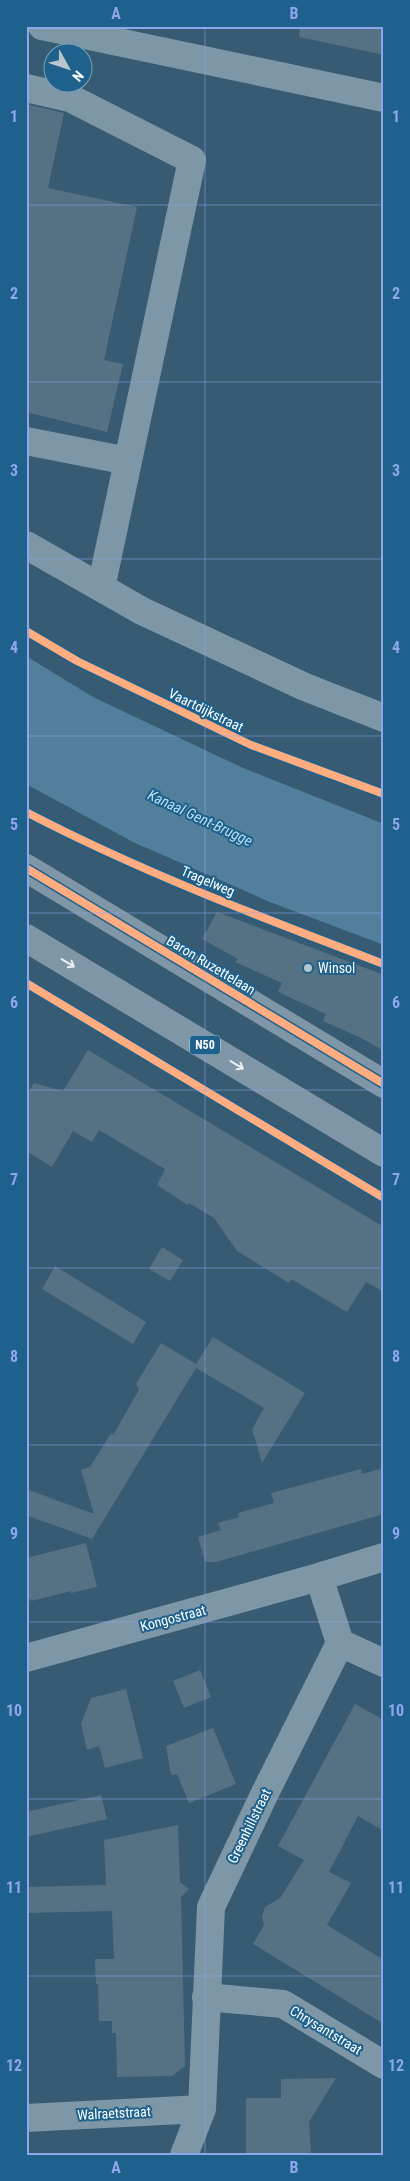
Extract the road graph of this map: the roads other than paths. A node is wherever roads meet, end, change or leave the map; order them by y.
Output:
1 (42, 26) edge
2 (26, 88) edge
3 (384, 98) edge
4 (26, 441) edge
5 (128, 461) junction
6 (26, 545) edge
7 (101, 588) junction
8 (384, 718) edge
9 (26, 868) edge
10 (26, 938) edge
11 (384, 1084) edge
12 (384, 1153) edge
13 (384, 1557) edge
14 (320, 1577) junction
15 (340, 1643) junction
16 (26, 1658) edge
17 (384, 1663) edge
18 (206, 1997) junction
19 (384, 2065) edge
20 (202, 2109) junction
21 (26, 2118) edge
22 (184, 2155) edge

1 - 3 street
2 - 5 street
4 - 5 street
5 - 7 street
6 - 7 street
7 - 8 street
9 - 11 main road, Baron Ruzettelaan
10 -> 12 main road, N50
13 - 14 street
14 - 15 street
14 - 16 street, Kongostraat
15 - 17 street
15 - 18 street, Greenhillstraat
18 - 19 street, Chrysantstraat
18 - 20 street, Greenhillstraat
20 - 21 street, Walraetstraat
20 - 22 street, Greenhillstraat

